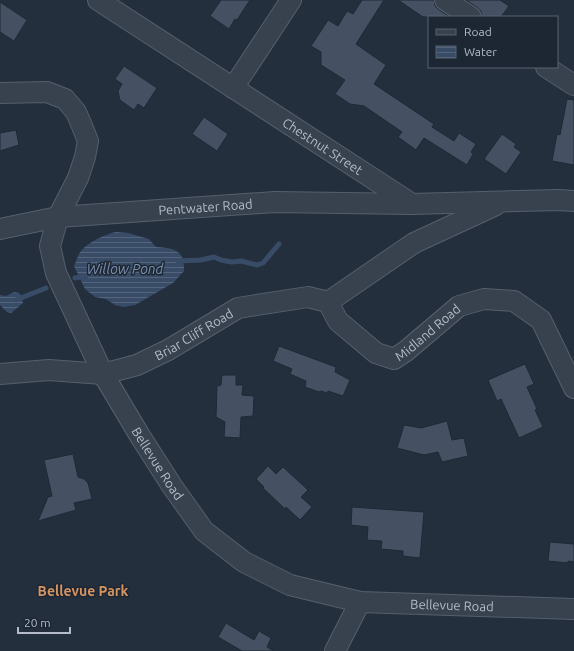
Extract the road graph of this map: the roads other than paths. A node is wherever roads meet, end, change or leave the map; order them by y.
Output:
1 (98, 0) edge
2 (291, 0) edge
3 (445, 0) edge
4 (469, 16) edge
5 (548, 68) edge
6 (574, 85) edge
7 (233, 88) junction
8 (0, 93) edge
9 (574, 200) edge
10 (505, 201) junction
11 (412, 204) junction
12 (58, 217) junction
13 (0, 229) edge
14 (328, 302) junction
15 (0, 374) edge
16 (103, 374) junction
17 (574, 388) edge
18 (360, 602) junction
19 (574, 608) edge
20 (335, 651) edge

1 - 7 street, Chestnut Street
2 - 7 street
3 - 4 street
5 - 6 street
7 - 11 street, Chestnut Street
8 - 12 street, Bellevue Road
9 - 10 street
10 - 11 street
10 - 14 street
11 - 12 street, Pentwater Road
12 - 13 street, Pentwater Road
12 - 16 street, Bellevue Road
14 - 16 street, Briar Cliff Road
14 - 17 street, Midland Road
15 - 16 street, Briar Cliff Road
16 - 18 street, Bellevue Road
18 - 19 street, Bellevue Road
18 - 20 street

